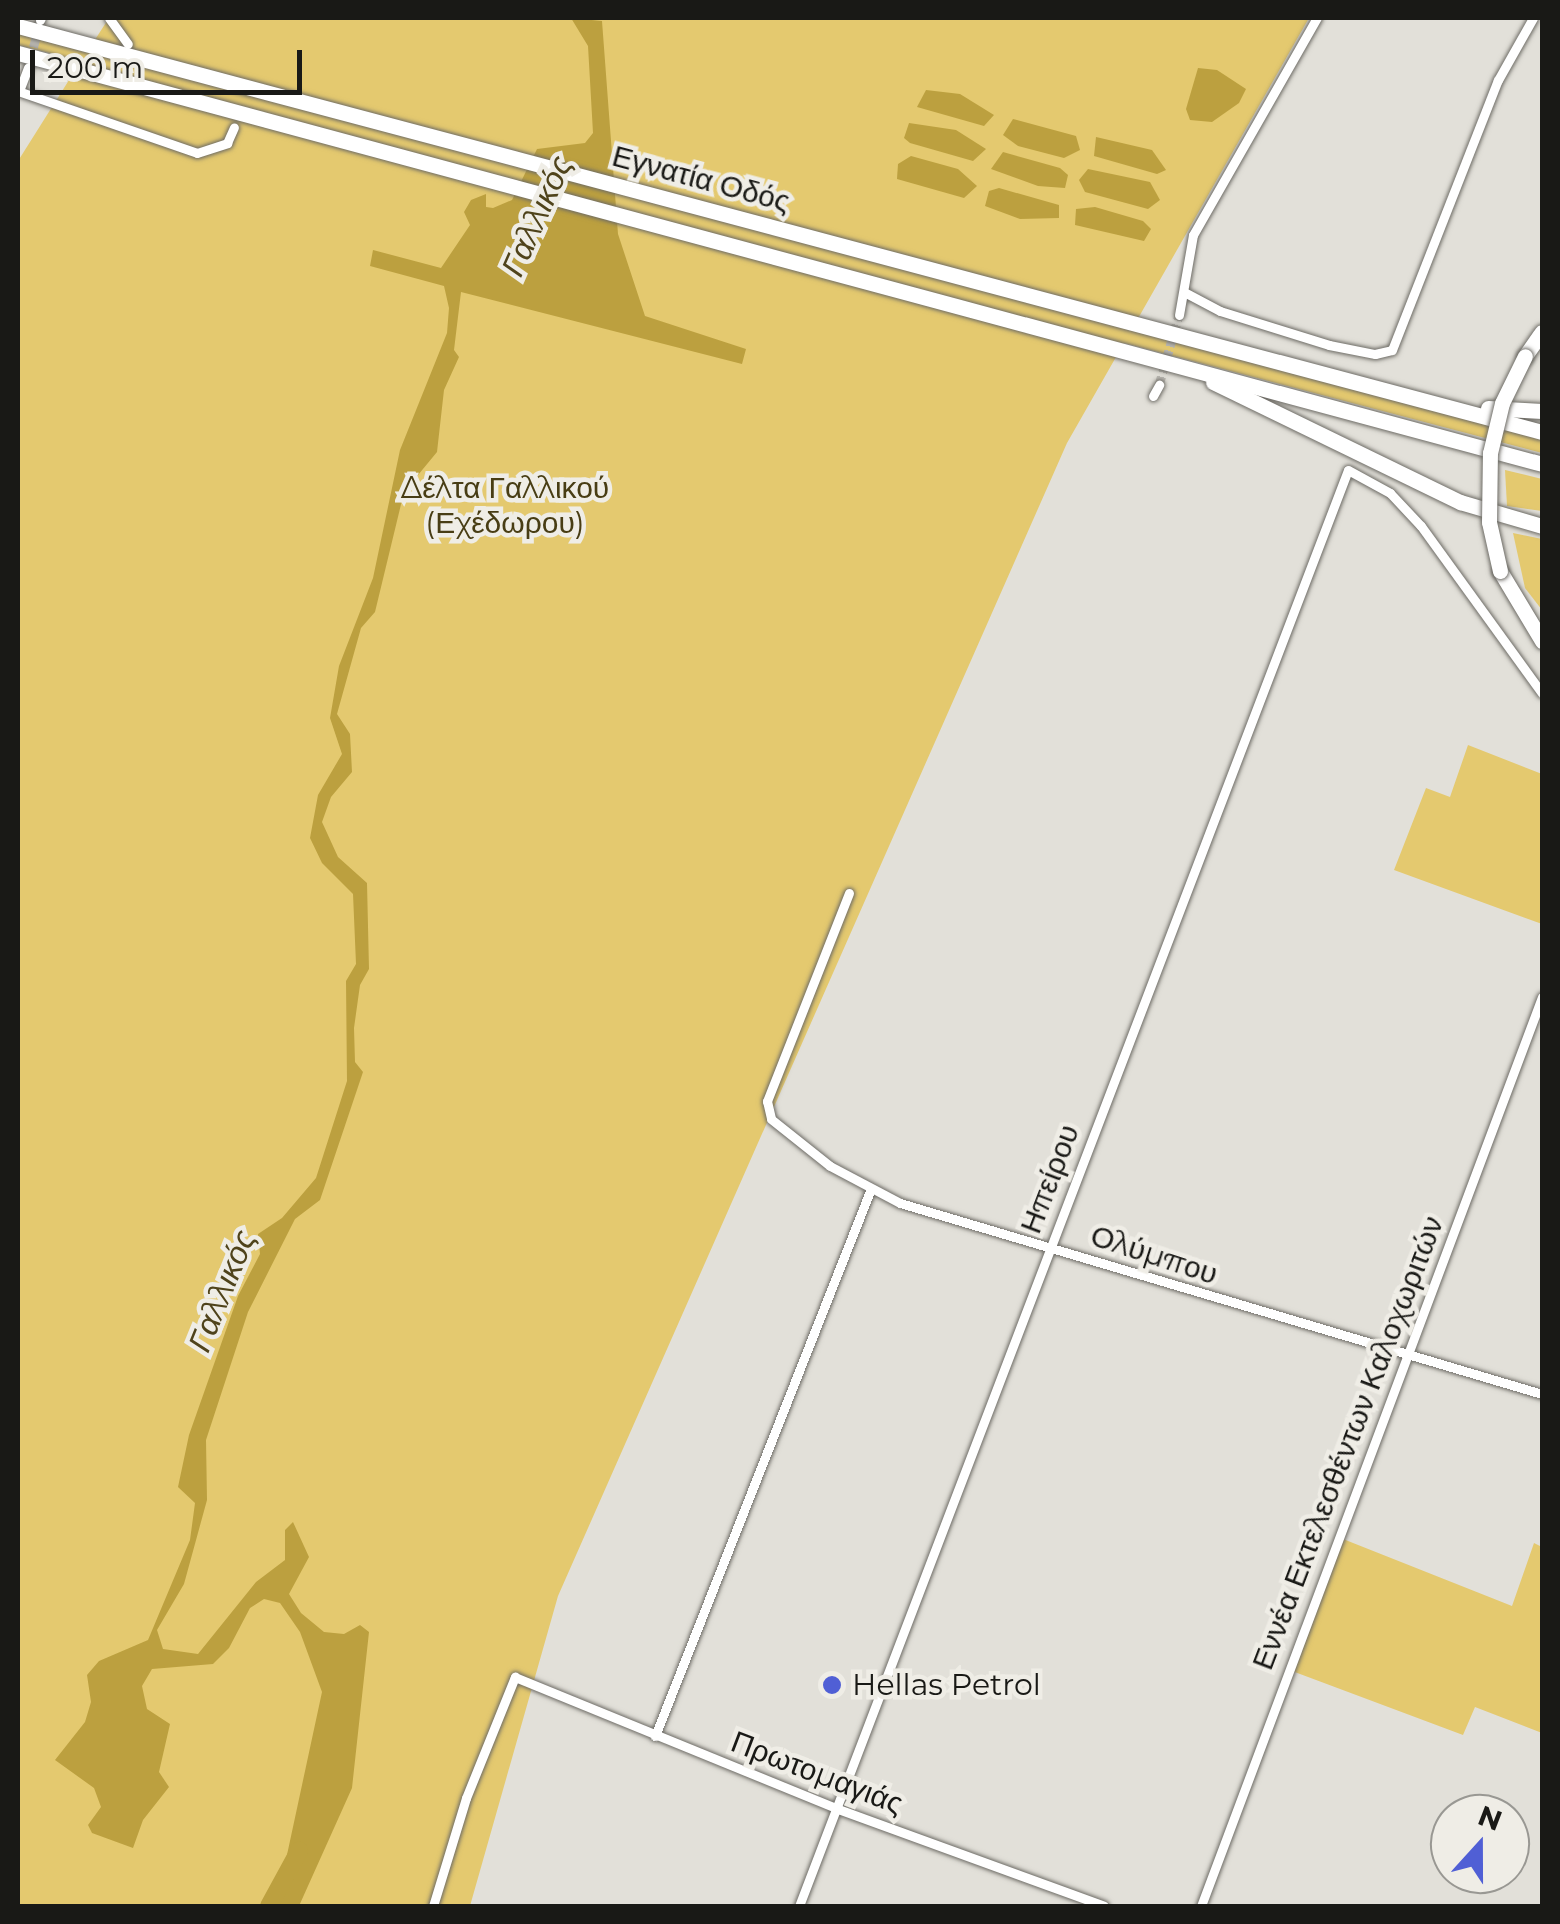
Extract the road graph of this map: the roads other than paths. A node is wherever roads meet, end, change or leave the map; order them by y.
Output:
1 (109, 18) edge
2 (1317, 18) edge
3 (1533, 18) edge
4 (18, 26) edge
5 (61, 38) junction
6 (120, 43) joint
7 (18, 53) edge
8 (56, 63) junction
9 (28, 68) tunnel mouth
10 (100, 83) dead end
11 (18, 91) edge
12 (327, 98) dead end
13 (397, 127) junction
14 (234, 128) dead end
15 (312, 142) dead end
16 (390, 153) junction
17 (1186, 293) junction
18 (1180, 315) tunnel mouth
19 (1542, 332) edge
20 (1187, 368) junction
21 (1159, 385) tunnel mouth
22 (1371, 387) junction
23 (1153, 396) dead end
24 (1542, 411) edge
25 (1542, 432) edge
26 (1542, 464) edge
27 (1542, 526) edge
28 (1542, 641) edge
29 (1542, 693) edge
30 (850, 893) dead end
31 (1542, 997) edge
32 (870, 1190) junction
33 (1050, 1248) junction
34 (1410, 1359) junction
35 (1542, 1394) edge
36 (656, 1736) junction
37 (838, 1809) junction
38 (433, 1906) edge
39 (799, 1906) edge
40 (1104, 1906) edge
41 (1201, 1906) edge

1 - 6 street
2 - 17 street
3 - 17 street
4 - 5 highway, Εγνατία Οδός
5 - 6 highway
5 - 13 highway, Εγνατία Οδός
7 - 8 highway, Εγνατία Οδός
8 - 10 highway
8 - 16 highway, Εγνατία Οδός
9 - 11 street
11 - 14 street
12 - 13 highway
13 - 22 highway, Εγνατία Οδός
15 - 16 highway
16 - 20 highway, Εγνατία Οδός
17 - 18 street
19 - 28 highway, bridge
20 - 26 highway
20 - 27 highway
21 - 23 street
22 - 24 highway
22 - 25 highway
29 - 33 street, Ηπείρου
30 - 32 street, Ολύμπου
31 - 34 street, Εννέα Εκτελεσθέντων Καλοχωριτών
32 - 33 street, Ολύμπου
32 - 36 street
33 - 34 street, Ολύμπου
33 - 37 street, Ηπείρου
34 - 35 street, Ολύμπου
34 - 41 street, Εννέα Εκτελεσθέντων Καλοχωριτών
36 - 37 street, Πρωτομαγιάς
36 - 38 street, Πρωτομαγιάς
37 - 39 street, Ηπείρου
37 - 40 street, Πρωτομαγιάς

